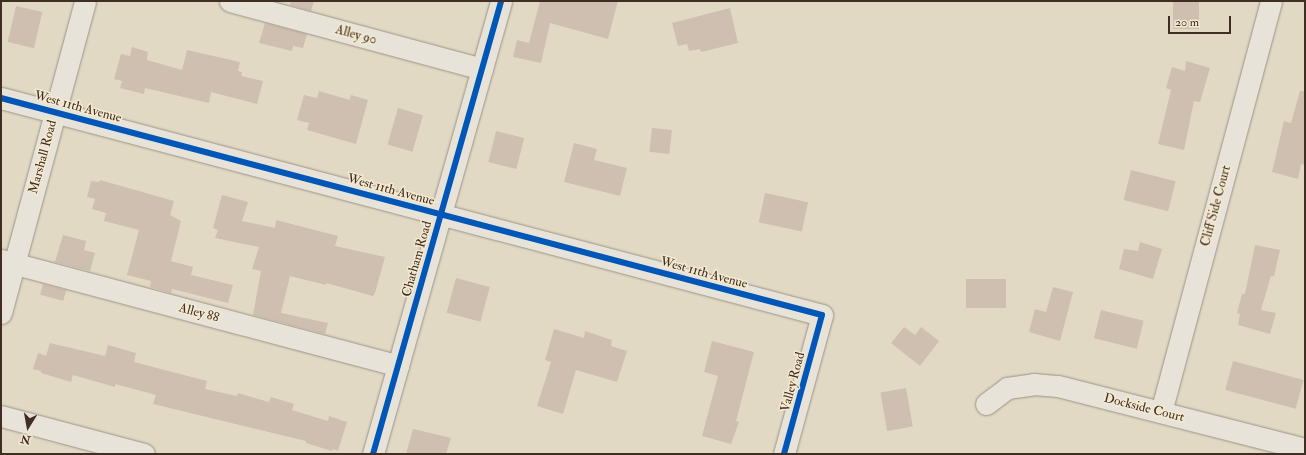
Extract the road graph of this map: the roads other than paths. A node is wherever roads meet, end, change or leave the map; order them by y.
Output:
1 (85, 1) edge
2 (230, 1) edge
3 (501, 1) edge
4 (1271, 1) edge
5 (482, 69) junction
6 (1, 98) edge
7 (55, 112) junction
8 (441, 214) junction
9 (8, 262) edge
10 (1, 313) edge
11 (822, 315) joint
12 (398, 366) junction
13 (986, 404) dead end
14 (1161, 412) junction
15 (1, 416) edge
16 (1305, 449) edge
17 (144, 454) edge
18 (373, 454) edge
19 (784, 454) edge

1 - 7 street, Marshall Road
2 - 5 street, Alley 90
3 - 5 street, Chatham Road
4 - 14 street, Cliff Side Court
5 - 8 street, Chatham Road
6 - 7 street, West 11th Avenue
7 - 8 street, West 11th Avenue
7 - 9 street, Marshall Road
8 - 11 street, West 11th Avenue
8 - 12 street, Chatham Road
9 - 10 street, Marshall Road
9 - 12 street, Alley 88
11 - 19 street, Valley Road
12 - 18 street, Chatham Road
13 - 14 street, Dockside Court
14 - 16 street, Dockside Court
15 - 17 street

